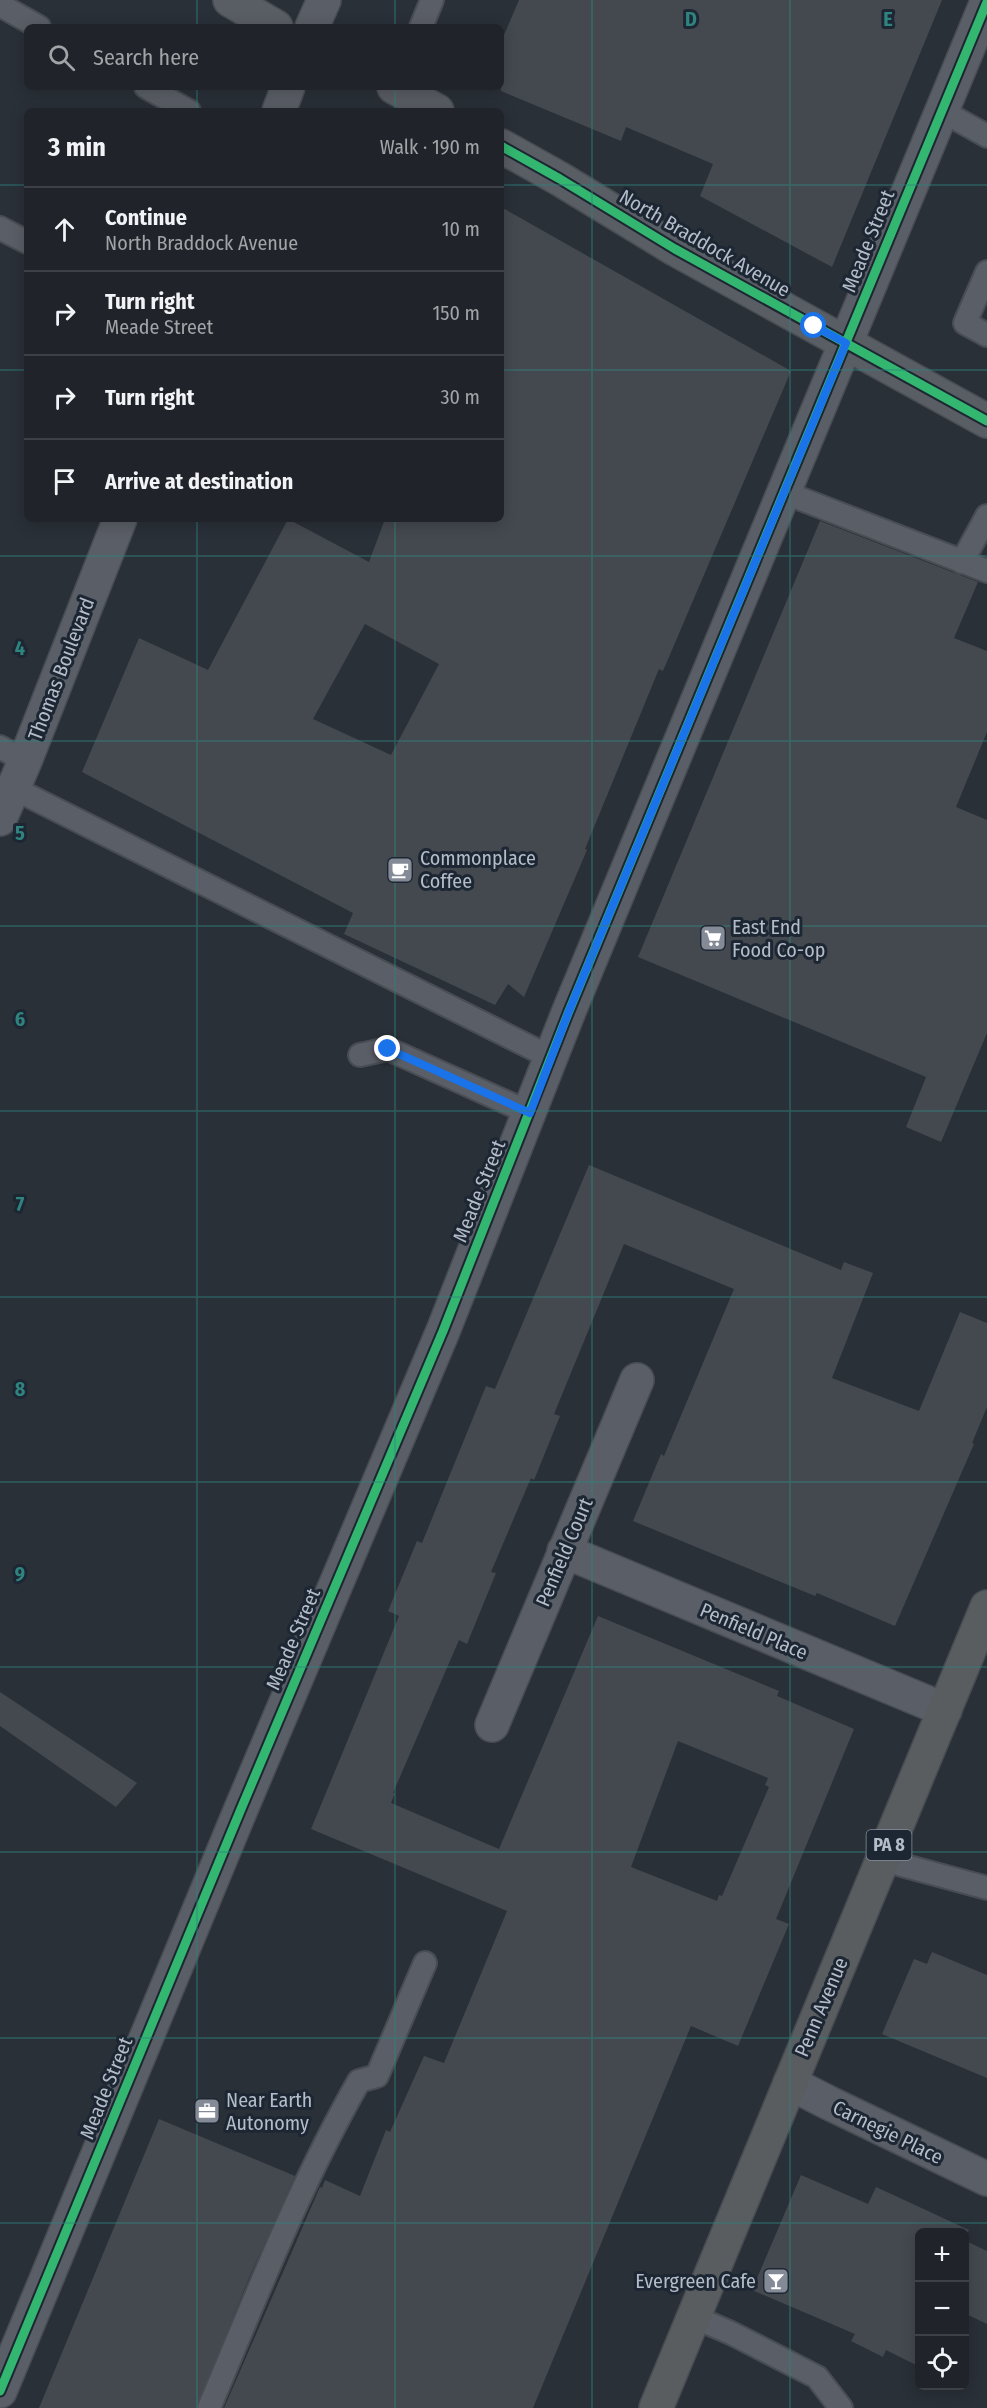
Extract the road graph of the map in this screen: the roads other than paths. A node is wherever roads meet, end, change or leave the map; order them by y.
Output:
1 (230, 0) edge
2 (324, 0) edge
3 (432, 0) edge
4 (987, 2) edge
5 (0, 5) edge
6 (34, 24) edge
7 (271, 24) edge
8 (313, 24) edge
9 (422, 24) edge
10 (979, 46) edge
11 (151, 90) edge
12 (287, 90) edge
13 (401, 90) edge
14 (184, 108) edge
15 (280, 108) edge
16 (432, 108) edge
17 (942, 111) junction
18 (987, 136) edge
19 (504, 148) edge
20 (0, 228) edge
21 (24, 240) edge
22 (987, 272) edge
23 (987, 335) edge
24 (846, 343) junction
25 (987, 421) edge
26 (783, 492) junction
27 (987, 516) edge
28 (119, 522) edge
29 (962, 562) junction
30 (987, 571) edge
31 (13, 765) edge
32 (0, 819) edge
33 (360, 1055) dead end
34 (552, 1058) junction
35 (530, 1113) junction
36 (637, 1380) dead end
37 (564, 1551) junction
38 (985, 1617) edge
39 (945, 1710) junction
40 (492, 1725) dead end
41 (883, 1860) junction
42 (987, 1888) edge
43 (425, 1964) dead end
44 (790, 2083) junction
45 (987, 2179) edge
46 (694, 2317) junction
47 (0, 2391) edge
48 (209, 2408) edge
49 (656, 2408) edge
50 (841, 2408) edge

1 - 7 main road
2 - 8 street
3 - 9 lane
4 - 10 street, Meade Street
5 - 6 lane
10 - 17 street, Meade Street
11 - 14 lane
12 - 15 street
13 - 16 main road
17 - 18 lane
17 - 24 street, Meade Street
19 - 24 main road, North Braddock Avenue
20 - 21 lane
22 - 23 lane
24 - 25 main road, North Braddock Avenue
24 - 26 street, Meade Street
26 - 29 lane
26 - 34 street, Meade Street
27 - 29 lane
28 - 31 street, Thomas Boulevard
29 - 30 lane
31 - 32 street, Thomas Boulevard
31 - 34 lane
33 - 35 lane
34 - 35 street, Meade Street
35 - 47 street, Meade Street
36 - 37 street, Penfield Court
37 - 39 street, Penfield Place
37 - 40 street, Penfield Court
38 - 39 highway, Penn Avenue / PA 8
39 - 41 highway, Penn Avenue / PA 8
41 - 42 lane
41 - 44 highway, Penn Avenue / PA 8
43 - 48 lane
44 - 45 street, Carnegie Place
44 - 46 highway, Penn Avenue / PA 8
46 - 49 highway, Penn Avenue / PA 8
46 - 50 lane

